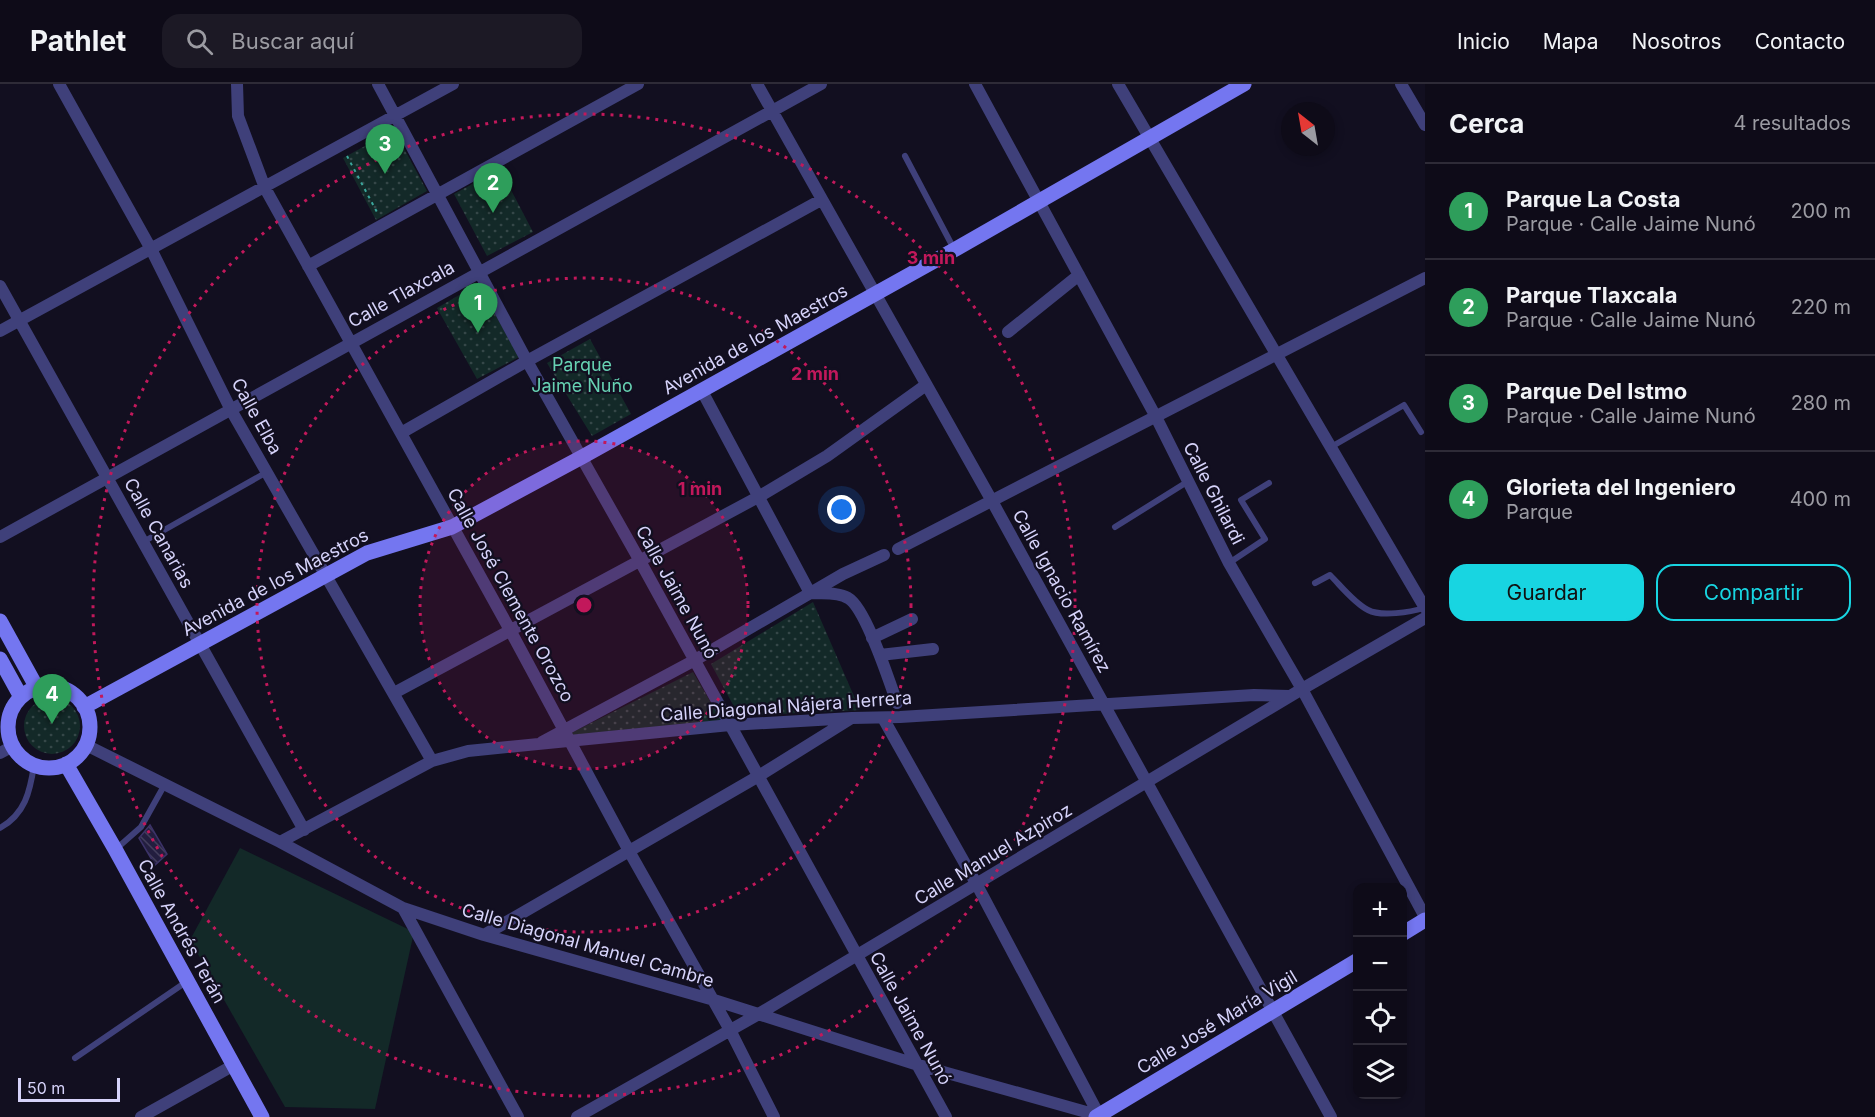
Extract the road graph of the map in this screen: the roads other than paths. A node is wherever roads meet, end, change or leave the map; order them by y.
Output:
1 (59, 84) edge
2 (378, 84) edge
3 (453, 84) edge
4 (638, 84) edge
5 (757, 84) edge
6 (820, 84) edge
7 (975, 84) edge
8 (1118, 84) edge
9 (1244, 84) edge
10 (1401, 84) edge
11 (238, 85) edge
12 (772, 111) junction
13 (395, 116) junction
14 (1425, 125) edge
15 (1150, 138) junction
16 (904, 156) dead end
17 (265, 188) junction
18 (437, 194) junction
19 (821, 200) junction
20 (1039, 201) junction
21 (151, 249) junction
22 (954, 250) junction
23 (308, 266) junction
24 (479, 271) junction
25 (1079, 275) junction
26 (1425, 278) edge
27 (0, 286) edge
28 (874, 294) junction
29 (19, 320) junction
30 (0, 331) edge
31 (1008, 332) dead end
32 (351, 343) junction
33 (1276, 354) junction
34 (527, 361) junction
35 (926, 385) junction
36 (702, 391) junction
37 (231, 410) junction
38 (1156, 417) junction
39 (1420, 432) dead end
40 (401, 434) junction
41 (1331, 447) junction
42 (582, 457) junction
43 (268, 472) junction
44 (107, 478) junction
45 (1187, 482) junction
46 (1269, 483) dead end
47 (760, 496) junction
48 (992, 501) junction
49 (452, 527) junction
50 (1115, 527) dead end
51 (0, 537) edge
52 (143, 542) junction
53 (898, 549) dead end
54 (884, 555) dead end
55 (640, 561) junction
56 (1229, 563) junction
57 (327, 574) junction
58 (1315, 583) dead end
59 (810, 593) junction
60 (1425, 608) edge
61 (1425, 618) edge
62 (912, 619) dead end
63 (0, 621) edge
64 (510, 630) junction
65 (873, 638) junction
66 (200, 643) junction
67 (933, 649) dead end
68 (880, 655) junction
69 (0, 659) edge
70 (695, 660) junction
71 (37, 688) junction
72 (1302, 689) junction
73 (394, 693) junction
74 (1290, 696) junction
75 (21, 697) junction
76 (897, 703) dead end
77 (1104, 703) junction
78 (84, 707) junction
79 (5, 712) edge
80 (852, 718) junction
81 (883, 718) junction
82 (730, 725) junction
83 (565, 730) junction
84 (570, 742) junction
85 (538, 744) junction
86 (86, 745) junction
87 (6, 749) edge
88 (432, 760) junction
89 (66, 764) junction
90 (34, 765) junction
91 (757, 777) junction
92 (1148, 782) junction
93 (165, 784) junction
94 (0, 828) edge
95 (304, 830) junction
96 (280, 842) junction
97 (115, 849) junction
98 (629, 851) junction
99 (977, 885) junction
100 (403, 908) junction
101 (1425, 919) edge
102 (1407, 931) edge
103 (484, 935) junction
104 (856, 956) junction
105 (1353, 963) edge
106 (187, 982) junction
107 (714, 1000) junction
108 (1272, 1011) junction
109 (758, 1015) junction
110 (730, 1030) junction
111 (75, 1058) dead end
112 (915, 1064) junction
113 (234, 1065) junction
114 (141, 1117) edge
115 (262, 1117) edge
116 (518, 1117) edge
117 (578, 1117) edge
118 (774, 1117) edge
119 (946, 1117) edge
120 (1100, 1117) edge
121 (1331, 1117) edge

1 - 21 street, Calle Elba
2 - 13 street, Calle Jaime Nunó
3 - 13 street
4 - 18 street
5 - 12 street, Calle Ignacio Ramírez
6 - 12 street, Calle Tlaxcala
7 - 20 street, Calle Ghilardi
8 - 15 street
9 - 15 street, Avenida de los Maestros
10 - 14 street
11 - 17 street, Calle José Clemente Orozco
12 - 19 street, Calle Ignacio Ramírez
12 - 24 street, Calle Tlaxcala
13 - 17 street
13 - 18 street, Calle Jaime Nunó
15 - 20 street, Avenida de los Maestros
15 - 33 street
16 - 22 lane
17 - 21 street
17 - 23 street, Calle José Clemente Orozco
18 - 23 street
18 - 24 street, Calle Jaime Nunó
19 - 28 street, Calle Ignacio Ramírez
19 - 34 street
20 - 22 street, Avenida de los Maestros
20 - 25 street, Calle Ghilardi
21 - 29 street
21 - 37 street, Calle Elba
22 - 28 street, Avenida de los Maestros
23 - 32 street, Calle José Clemente Orozco
24 - 32 street, Calle Tlaxcala
24 - 34 street, Calle Jaime Nunó
25 - 31 street
25 - 38 street, Calle Ghilardi
26 - 33 street
27 - 29 street, Calle Canarias
28 - 35 street, Calle Ignacio Ramírez
28 - 36 street, Avenida de los Maestros
29 - 30 street
29 - 44 street, Calle Canarias
32 - 37 street, Calle Tlaxcala
32 - 40 street, Calle José Clemente Orozco
33 - 38 street
33 - 41 street
34 - 40 street
34 - 42 street, Calle Jaime Nunó
35 - 47 street
35 - 48 street, Calle Ignacio Ramírez
36 - 42 street, Avenida de los Maestros
36 - 47 street
37 - 43 street, Calle Elba
37 - 44 street, Calle Tlaxcala
38 - 45 street, Calle Ghilardi
38 - 48 street
39 - 41 lane
40 - 49 street, Calle José Clemente Orozco
41 - 60 street
42 - 49 street, Avenida de los Maestros
42 - 55 street, Calle Jaime Nunó
43 - 52 lane
43 - 57 street, Calle Elba
44 - 51 street, Calle Tlaxcala
44 - 52 street, Calle Canarias
45 - 50 lane
45 - 56 street, Calle Ghilardi
46 - 56 lane
47 - 55 street
47 - 59 street
48 - 53 street
48 - 77 street, Calle Ignacio Ramírez
49 - 57 street, Avenida de los Maestros
49 - 64 street, Calle José Clemente Orozco
52 - 66 street, Calle Canarias
54 - 59 street
55 - 64 street
55 - 70 street, Calle Jaime Nunó
56 - 72 street, Calle Ghilardi
57 - 66 street, Avenida de los Maestros
57 - 73 street, Calle Elba
58 - 60 lane
59 - 65 street
59 - 70 street
61 - 72 street, Calle Manuel Azpiroz
62 - 65 street
63 - 71 street
64 - 73 street
64 - 83 street, Calle José Clemente Orozco
65 - 68 street
66 - 78 street, Avenida de los Maestros
66 - 95 street, Calle Canarias
67 - 68 street
68 - 76 street
69 - 75 street
70 - 82 street, Calle Jaime Nunó
70 - 83 street
71 - 75 street
71 - 78 street
72 - 74 street, Calle Manuel Azpiroz
72 - 101 street, Calle Ghilardi
73 - 88 street, Calle Elba
74 - 77 street, Calle Diagonal Nájera Herrera
74 - 92 street, Calle Manuel Azpiroz
75 - 79 street
77 - 81 street, Calle Diagonal Nájera Herrera
77 - 92 street, Calle Ignacio Ramírez
78 - 86 street
79 - 87 street
80 - 81 street, Calle Diagonal Nájera Herrera
80 - 82 street, Calle Diagonal Nájera Herrera
80 - 91 street
81 - 99 street
82 - 84 street, Calle Diagonal Nájera Herrera
82 - 91 street, Calle Jaime Nunó
83 - 84 street, Calle José Clemente Orozco
83 - 85 street
84 - 85 street, Calle Diagonal Nájera Herrera
84 - 98 street, Calle José Clemente Orozco
85 - 88 street, Calle Diagonal Nájera Herrera
86 - 89 street
86 - 93 street, Calle Diagonal Manuel Cambre
87 - 90 street
88 - 95 street, Calle Diagonal Nájera Herrera
89 - 90 street
89 - 97 street, Calle Andrés Terán
90 - 94 lane
91 - 98 street
91 - 104 street, Calle Jaime Nunó
92 - 99 street, Calle Manuel Azpiroz
92 - 108 street, Calle Ignacio Ramírez
93 - 96 street, Calle Diagonal Manuel Cambre
93 - 97 lane
95 - 96 street, Calle Diagonal Nájera Herrera
96 - 100 street, Calle Diagonal Manuel Cambre
97 - 106 street, Calle Andrés Terán
98 - 103 street
98 - 107 street, Calle José Clemente Orozco
99 - 104 street, Calle Manuel Azpiroz
99 - 120 street
100 - 103 street, Calle Diagonal Manuel Cambre
100 - 116 street
101 - 102 street
103 - 107 street, Calle Diagonal Manuel Cambre
104 - 109 street, Calle Manuel Azpiroz
104 - 112 street, Calle Jaime Nunó
105 - 108 street, Calle José María Vigil
106 - 111 lane
106 - 113 street, Calle Andrés Terán
107 - 109 street, Calle Diagonal Manuel Cambre
107 - 110 street, Calle José Clemente Orozco
108 - 120 street, Calle José María Vigil
108 - 121 street, Calle Ignacio Ramírez
109 - 110 street, Calle Manuel Azpiroz
109 - 112 street, Calle Diagonal Manuel Cambre
110 - 117 street, Calle Manuel Azpiroz
110 - 118 street, Calle José Clemente Orozco
112 - 119 street, Calle Jaime Nunó
112 - 120 street, Calle Diagonal Manuel Cambre
113 - 114 street
113 - 115 street, Calle Andrés Terán

